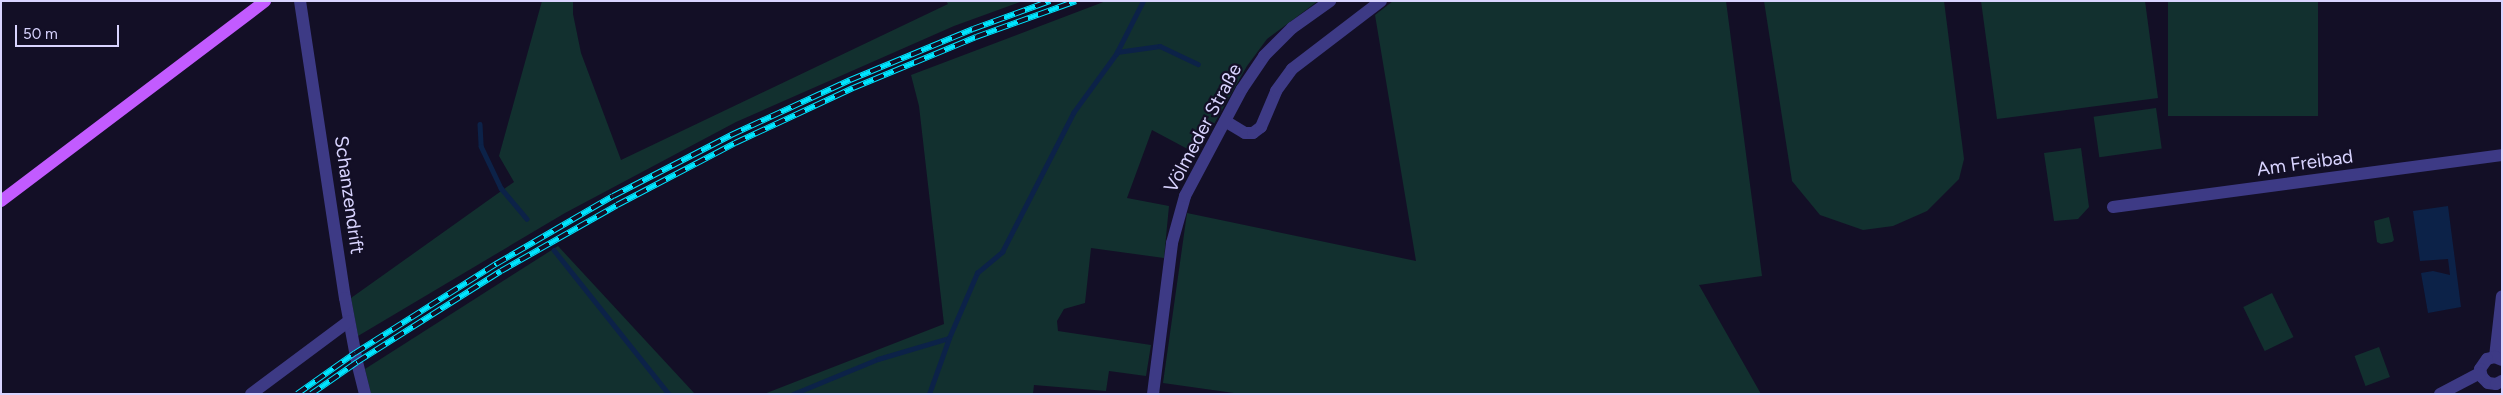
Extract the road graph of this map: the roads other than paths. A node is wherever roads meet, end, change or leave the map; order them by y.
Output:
1 (265, 1) edge
2 (300, 1) edge
3 (1330, 1) edge
4 (1380, 1) edge
5 (1225, 121) junction
6 (2502, 155) edge
7 (1, 201) edge
8 (2113, 207) dead end
9 (2502, 296) edge
10 (349, 321) junction
11 (2498, 358) edge
12 (2480, 373) junction
13 (2495, 386) edge
14 (251, 394) edge
15 (365, 394) edge
16 (1153, 394) edge
17 (2440, 394) edge

1 - 7 main road
2 - 10 street, Schanzendrift
3 - 5 street, Völmeder Straße
4 - 5 street
5 - 16 street, Völmeder Straße
6 - 8 street, Am Freibad
9 - 11 street
10 - 14 street
10 - 15 street, Schanzendrift
11 - 12 street
12 - 13 street
12 - 17 street

